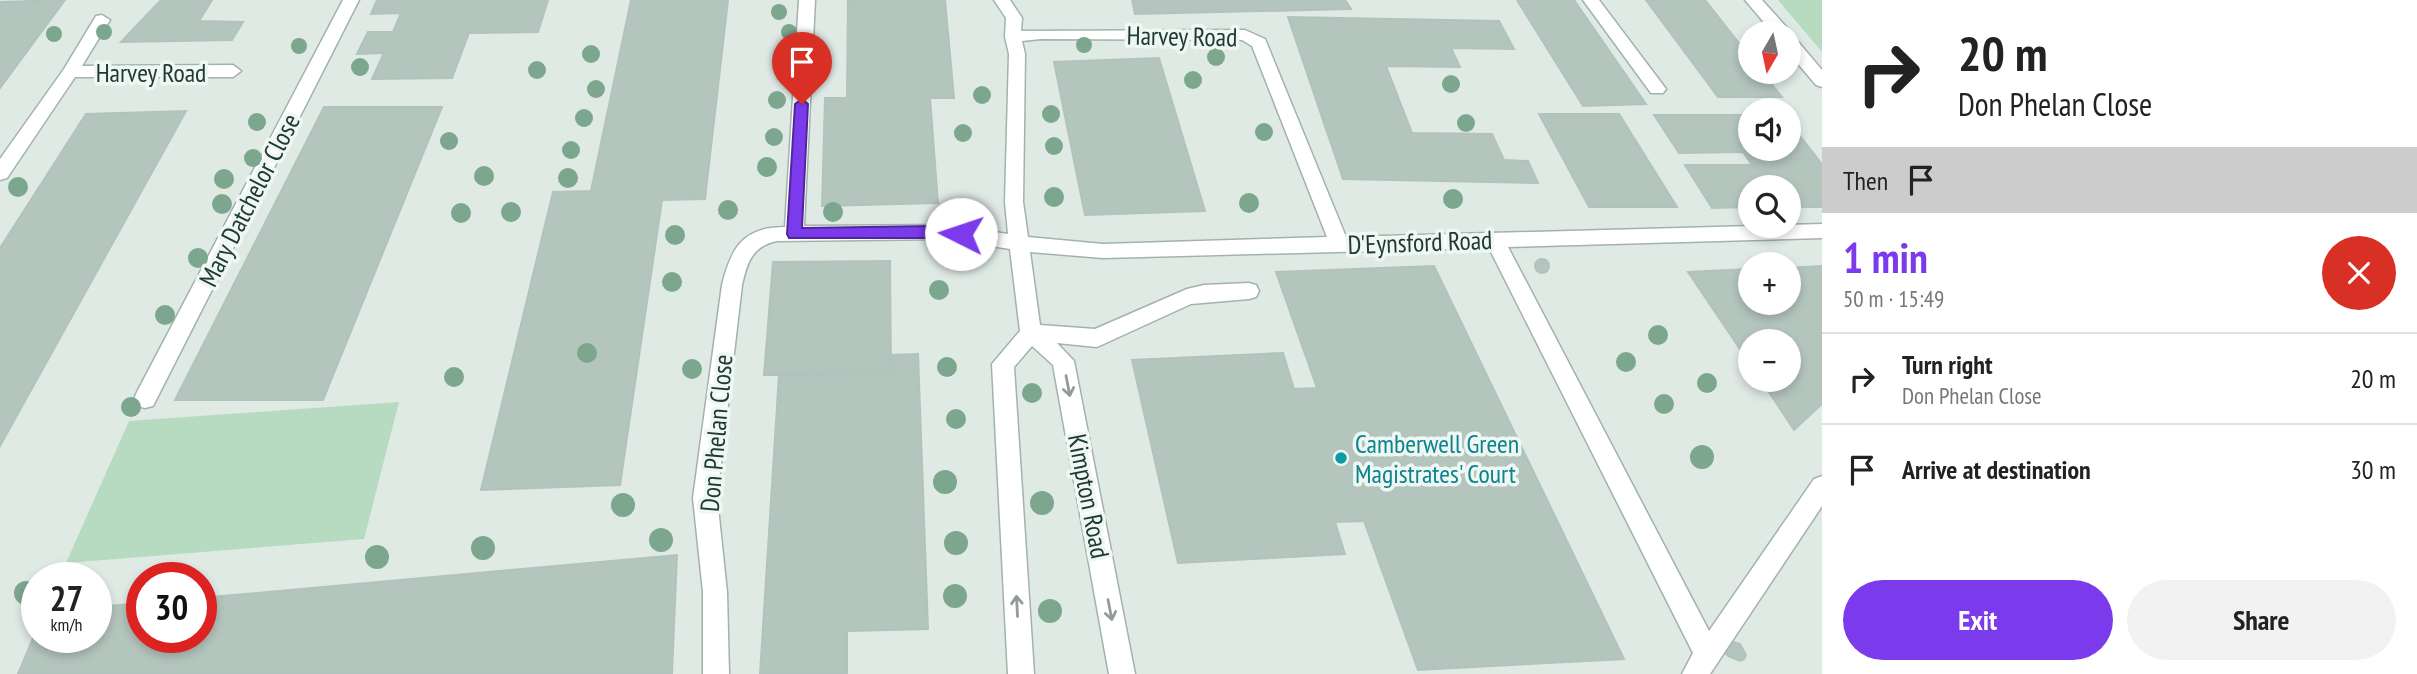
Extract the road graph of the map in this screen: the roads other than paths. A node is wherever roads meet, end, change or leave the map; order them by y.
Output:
1 (351, 0) edge
2 (807, 0) edge
3 (1002, 0) edge
4 (1591, 0) edge
5 (1753, 0) edge
6 (102, 20) dead end
7 (1771, 21) edge
8 (1013, 37) junction
9 (1801, 56) edge
10 (233, 71) dead end
11 (70, 72) junction
12 (1822, 81) edge
13 (1657, 89) dead end
14 (0, 173) edge
15 (1822, 231) edge
16 (794, 234) junction
17 (1495, 240) junction
18 (1018, 243) junction
19 (1340, 245) junction
20 (1249, 291) dead end
21 (1031, 333) junction
22 (145, 399) dead end
23 (1822, 486) edge
24 (1701, 664) edge
25 (716, 674) edge
26 (1021, 674) edge
27 (1122, 674) edge

1 - 22 street, Mary Datchelor Close
2 - 16 street
3 - 8 street
4 - 13 street
5 - 7 street
6 - 11 street
8 - 18 street
8 - 19 street, Harvey Road
9 - 12 street
10 - 11 street, Harvey Road
11 - 14 street
15 - 17 street, D'Eynsford Road
16 - 18 street, Don Phelan Close
16 - 25 street, Don Phelan Close
17 - 19 street, D'Eynsford Road
17 - 24 street
18 - 19 street, D'Eynsford Road
18 - 21 street
20 - 21 street
26 -> 21 street
21 -> 27 street, Kimpton Road
23 - 24 street

